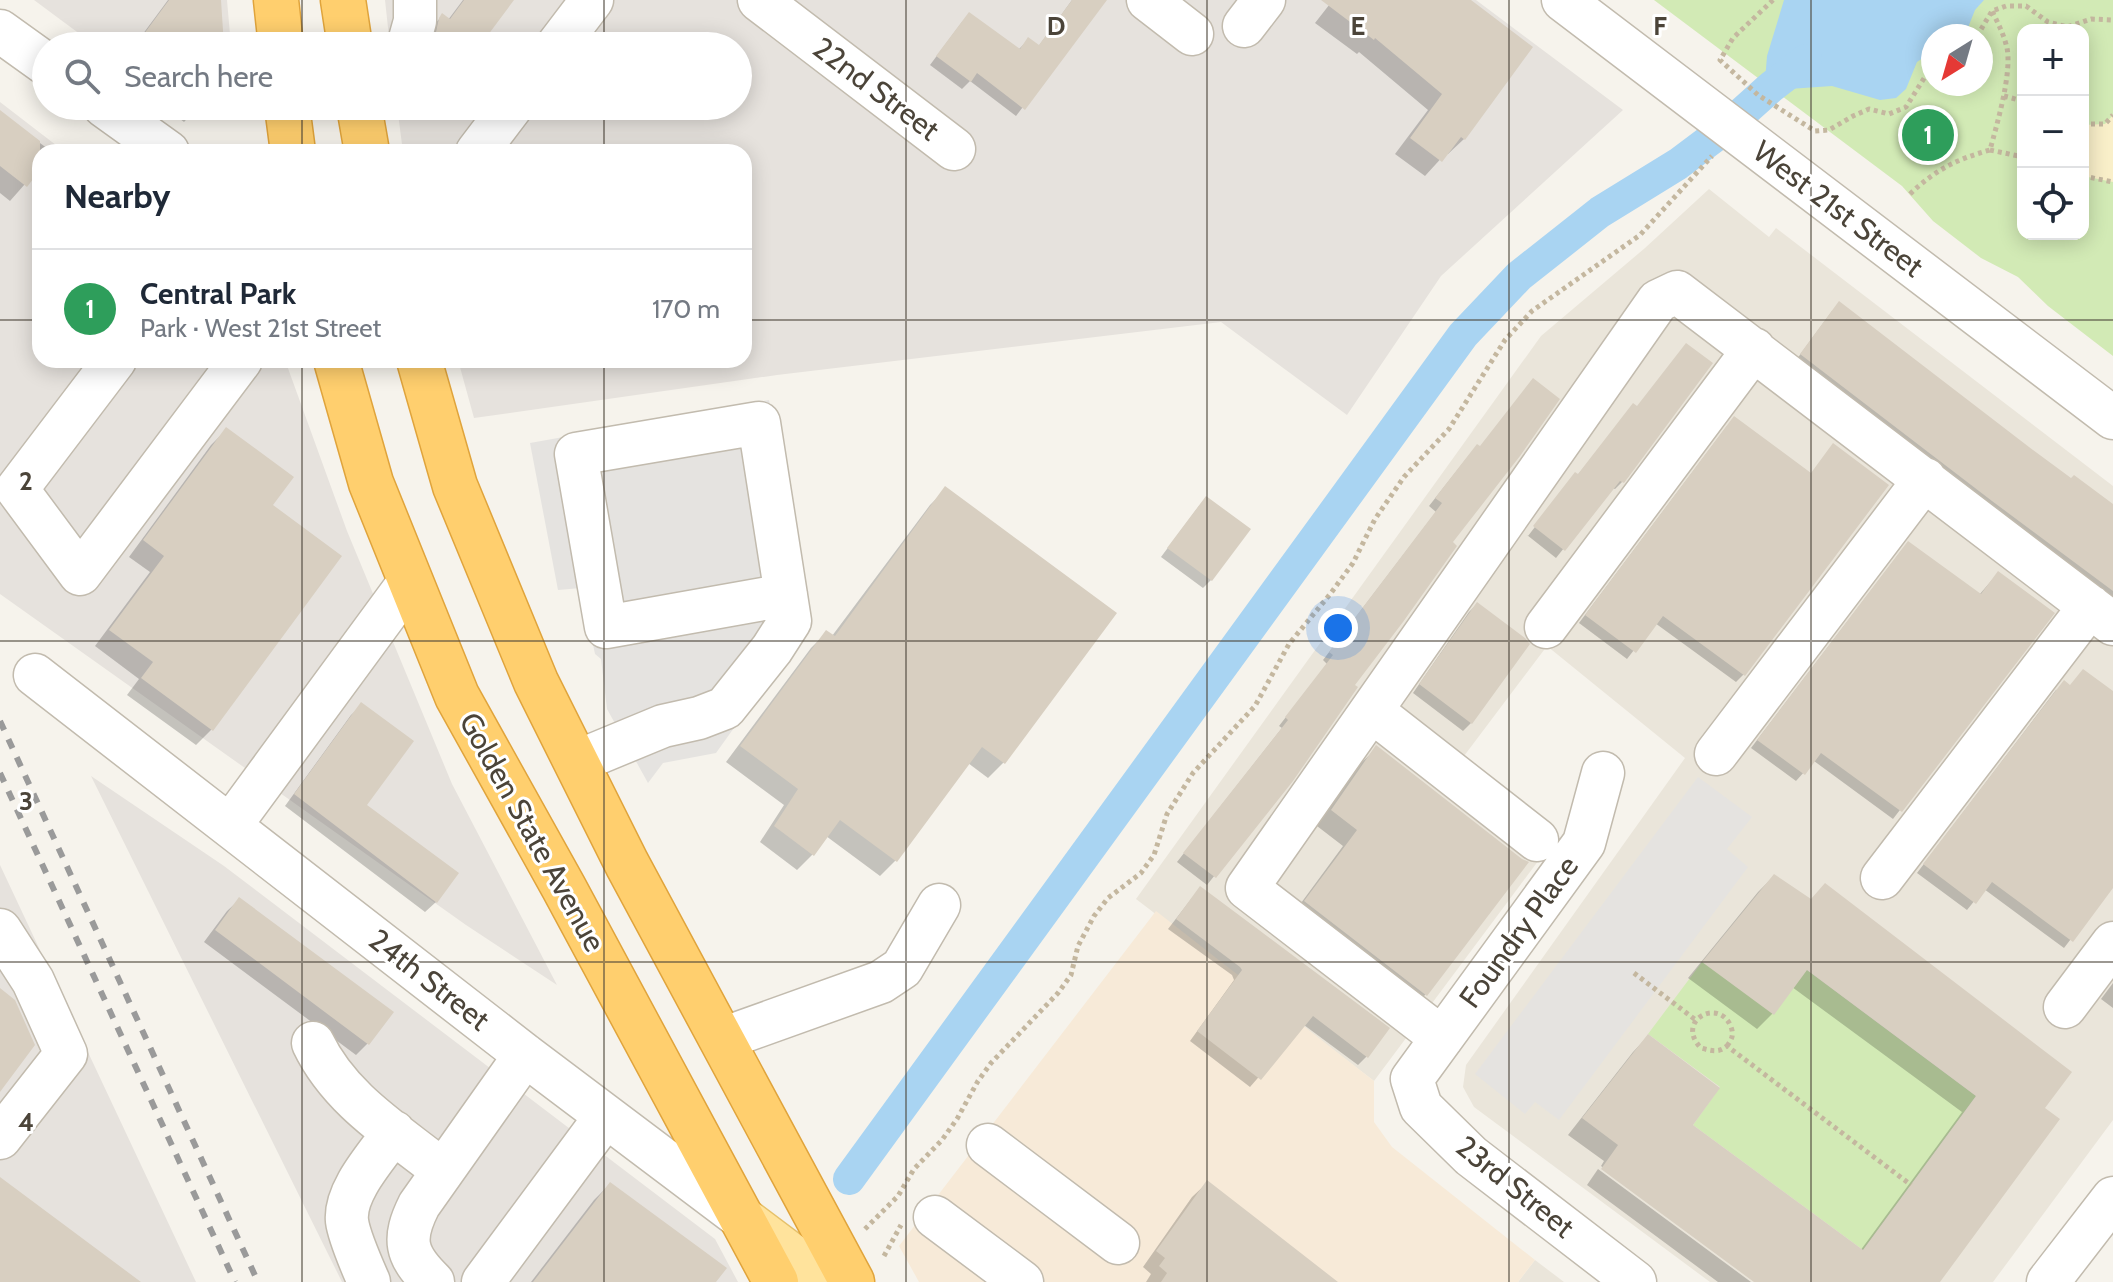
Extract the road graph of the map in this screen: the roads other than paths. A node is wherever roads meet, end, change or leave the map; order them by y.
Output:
1 (276, 0) edge
2 (343, 0) edge
3 (415, 0) edge
4 (592, 0) edge
5 (759, 0) edge
6 (1148, 0) edge
7 (1563, 0) edge
8 (0, 31) edge
9 (279, 32) edge
10 (348, 32) edge
11 (412, 32) edge
12 (568, 32) edge
13 (1192, 34) dead end
14 (32, 54) edge
15 (123, 120) edge
16 (289, 120) edge
17 (361, 120) edge
18 (501, 120) edge
19 (157, 144) edge
20 (292, 144) edge
21 (366, 144) edge
22 (483, 144) edge
23 (954, 149) dead end
24 (1754, 349) junction
25 (109, 368) edge
26 (235, 368) edge
27 (338, 368) edge
28 (421, 368) edge
29 (2113, 418) edge
30 (1925, 479) junction
31 (410, 581) junction
32 (786, 595) junction
33 (2101, 615) edge
34 (1546, 627) dead end
35 (35, 675) dead end
36 (1372, 711) junction
37 (1716, 754) dead end
38 (576, 762) junction
39 (1603, 773) dead end
40 (230, 826) junction
41 (1537, 840) dead end
42 (1882, 878) dead end
43 (939, 905) dead end
44 (0, 930) edge
45 (2113, 943) edge
46 (2065, 1007) dead end
47 (1442, 1038) junction
48 (722, 1039) junction
49 (313, 1043) dead end
50 (525, 1055) junction
51 (1412, 1079) joint
52 (606, 1116) junction
53 (394, 1132) junction
54 (0, 1138) edge
55 (988, 1145) dead end
56 (443, 1171) junction
57 (2113, 1198) edge
58 (912, 1211) road end
59 (745, 1221) junction
60 (1118, 1243) dead end
61 (850, 1268) edge
62 (1614, 1276) edge
63 (771, 1280) edge
64 (369, 1282) edge
65 (431, 1282) edge
66 (483, 1282) edge
67 (1022, 1282) edge
68 (2048, 1282) edge

1 - 9 highway
2 - 10 highway
3 - 11 street
4 - 12 street
5 - 23 street, 22nd Street
6 - 13 street
7 - 29 street, West 21st Street
8 - 14 street
15 - 19 street
16 - 20 highway
17 - 21 highway
18 - 22 street
24 - 30 street
24 - 34 street
24 - 36 street
25 - 26 street
27 - 31 highway, Golden State Avenue
28 - 38 highway
30 - 33 street
30 - 37 street
31 - 40 street
31 - 59 highway, Golden State Avenue
32 - 32 street
32 - 38 street
33 - 42 street
35 - 40 street, 24th Street
36 - 41 street
36 - 47 street
38 - 48 highway
39 - 47 street, Foundry Place
40 - 50 street, 24th Street
43 - 48 street
44 - 54 street
45 - 46 street
47 - 51 street, Foundry Place
48 - 61 highway
49 - 53 street
50 - 52 street, 24th Street
50 - 56 street
51 - 62 street, 23rd Street
52 - 59 street, 24th Street
52 - 66 street
53 - 56 street
53 - 64 street
55 - 60 street
56 - 65 street
57 - 68 street
58 - 67 street
59 - 61 main road, 24th Street
59 - 63 highway, Golden State Avenue

